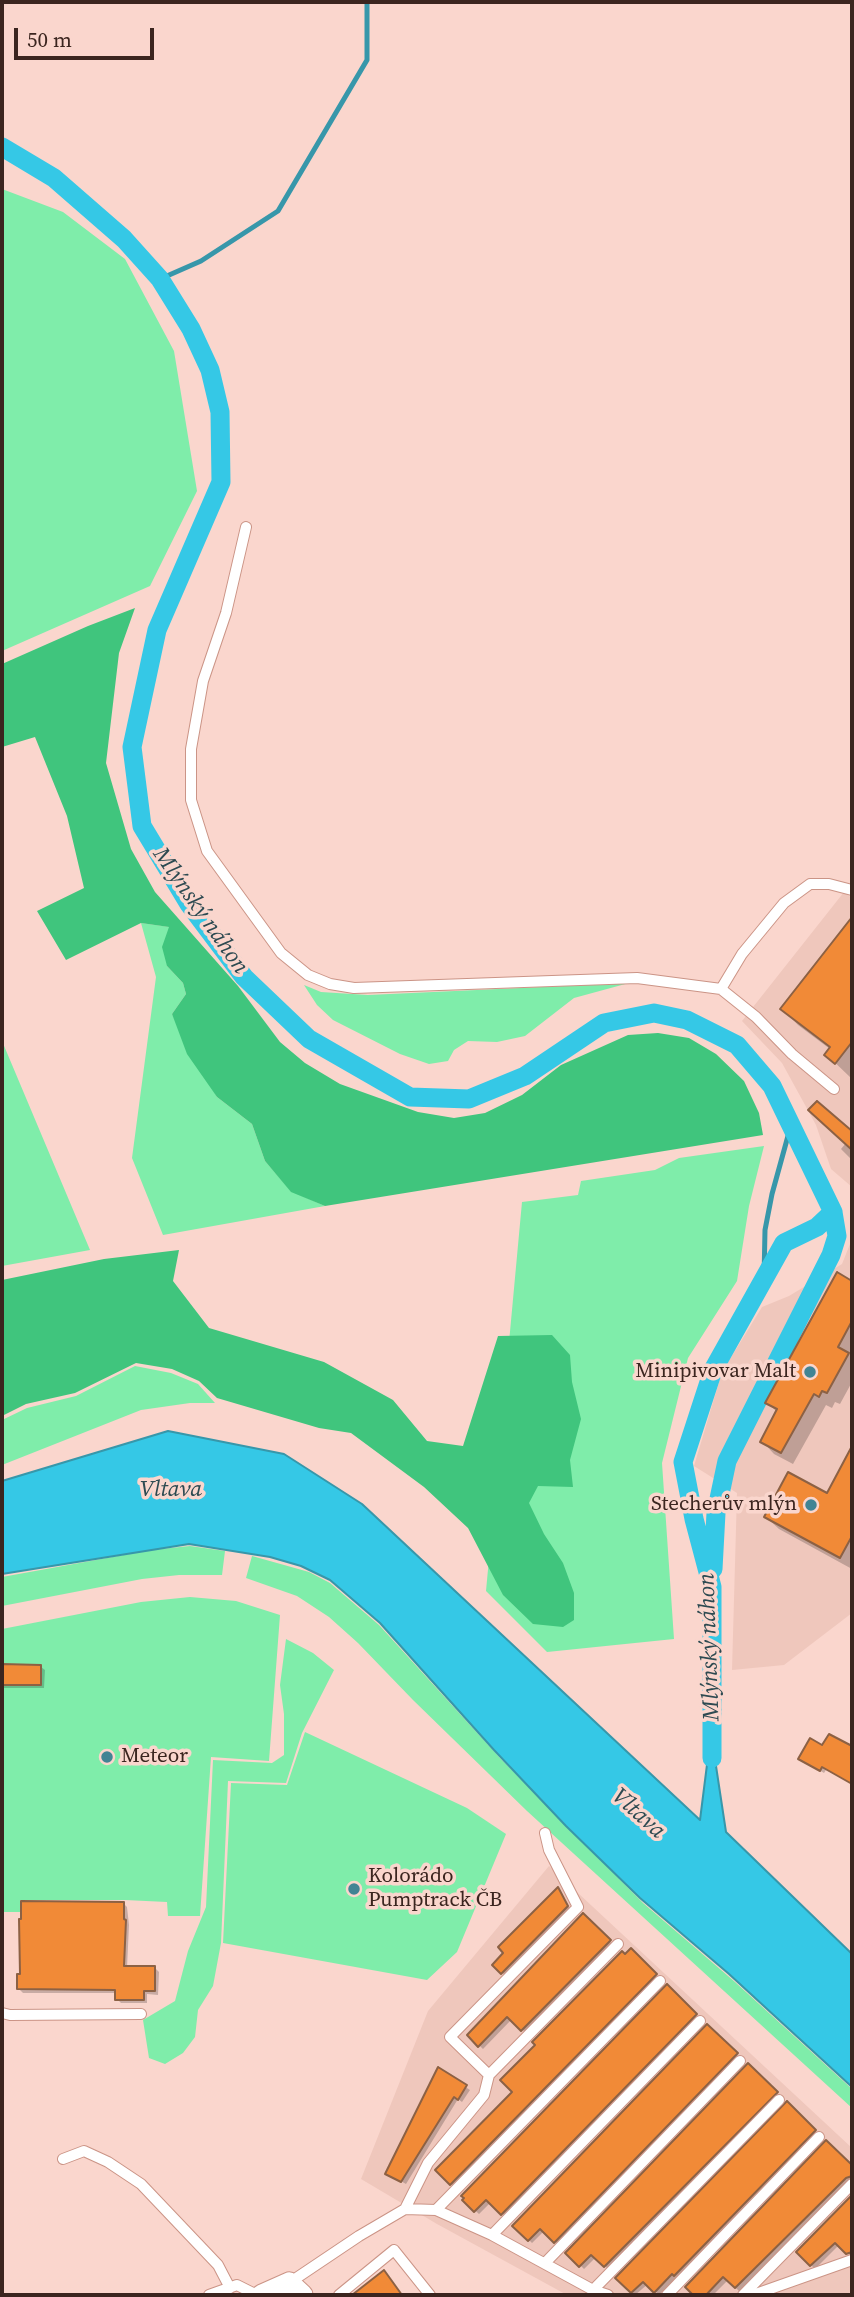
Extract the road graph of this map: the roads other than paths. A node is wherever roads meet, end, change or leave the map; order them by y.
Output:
1 (246, 527) dead end
2 (852, 890) edge
3 (721, 989) junction
4 (834, 1089) dead end
5 (545, 1833) dead end
6 (618, 1944) dead end
7 (660, 1981) dead end
8 (2, 2013) edge
9 (141, 2014) dead end
10 (699, 2021) dead end
11 (740, 2061) dead end
12 (489, 2075) junction
13 (779, 2100) dead end
14 (819, 2137) dead end
15 (63, 2160) dead end
16 (852, 2184) edge
17 (405, 2208) junction
18 (436, 2210) junction
19 (492, 2235) junction
20 (852, 2260) edge
21 (545, 2263) junction
22 (230, 2288) junction
23 (295, 2289) edge
24 (593, 2290) junction
25 (209, 2295) edge
26 (259, 2295) edge
27 (339, 2295) edge
28 (430, 2295) edge
29 (608, 2295) edge
30 (667, 2295) edge
31 (744, 2295) edge
32 (753, 2295) edge

1 - 3 lane
2 - 3 lane
3 - 4 lane
5 - 12 lane
6 - 12 lane
7 - 18 lane
8 - 9 lane
10 - 19 lane
11 - 21 lane
12 - 17 lane
13 - 24 lane
14 - 30 lane
15 - 22 lane
16 - 31 lane
17 - 18 lane
17 - 23 lane
18 - 19 lane
19 - 21 lane
20 - 32 lane
21 - 24 lane
22 - 25 lane
22 - 26 lane
23 - 26 street
24 - 29 lane
27 - 28 lane

